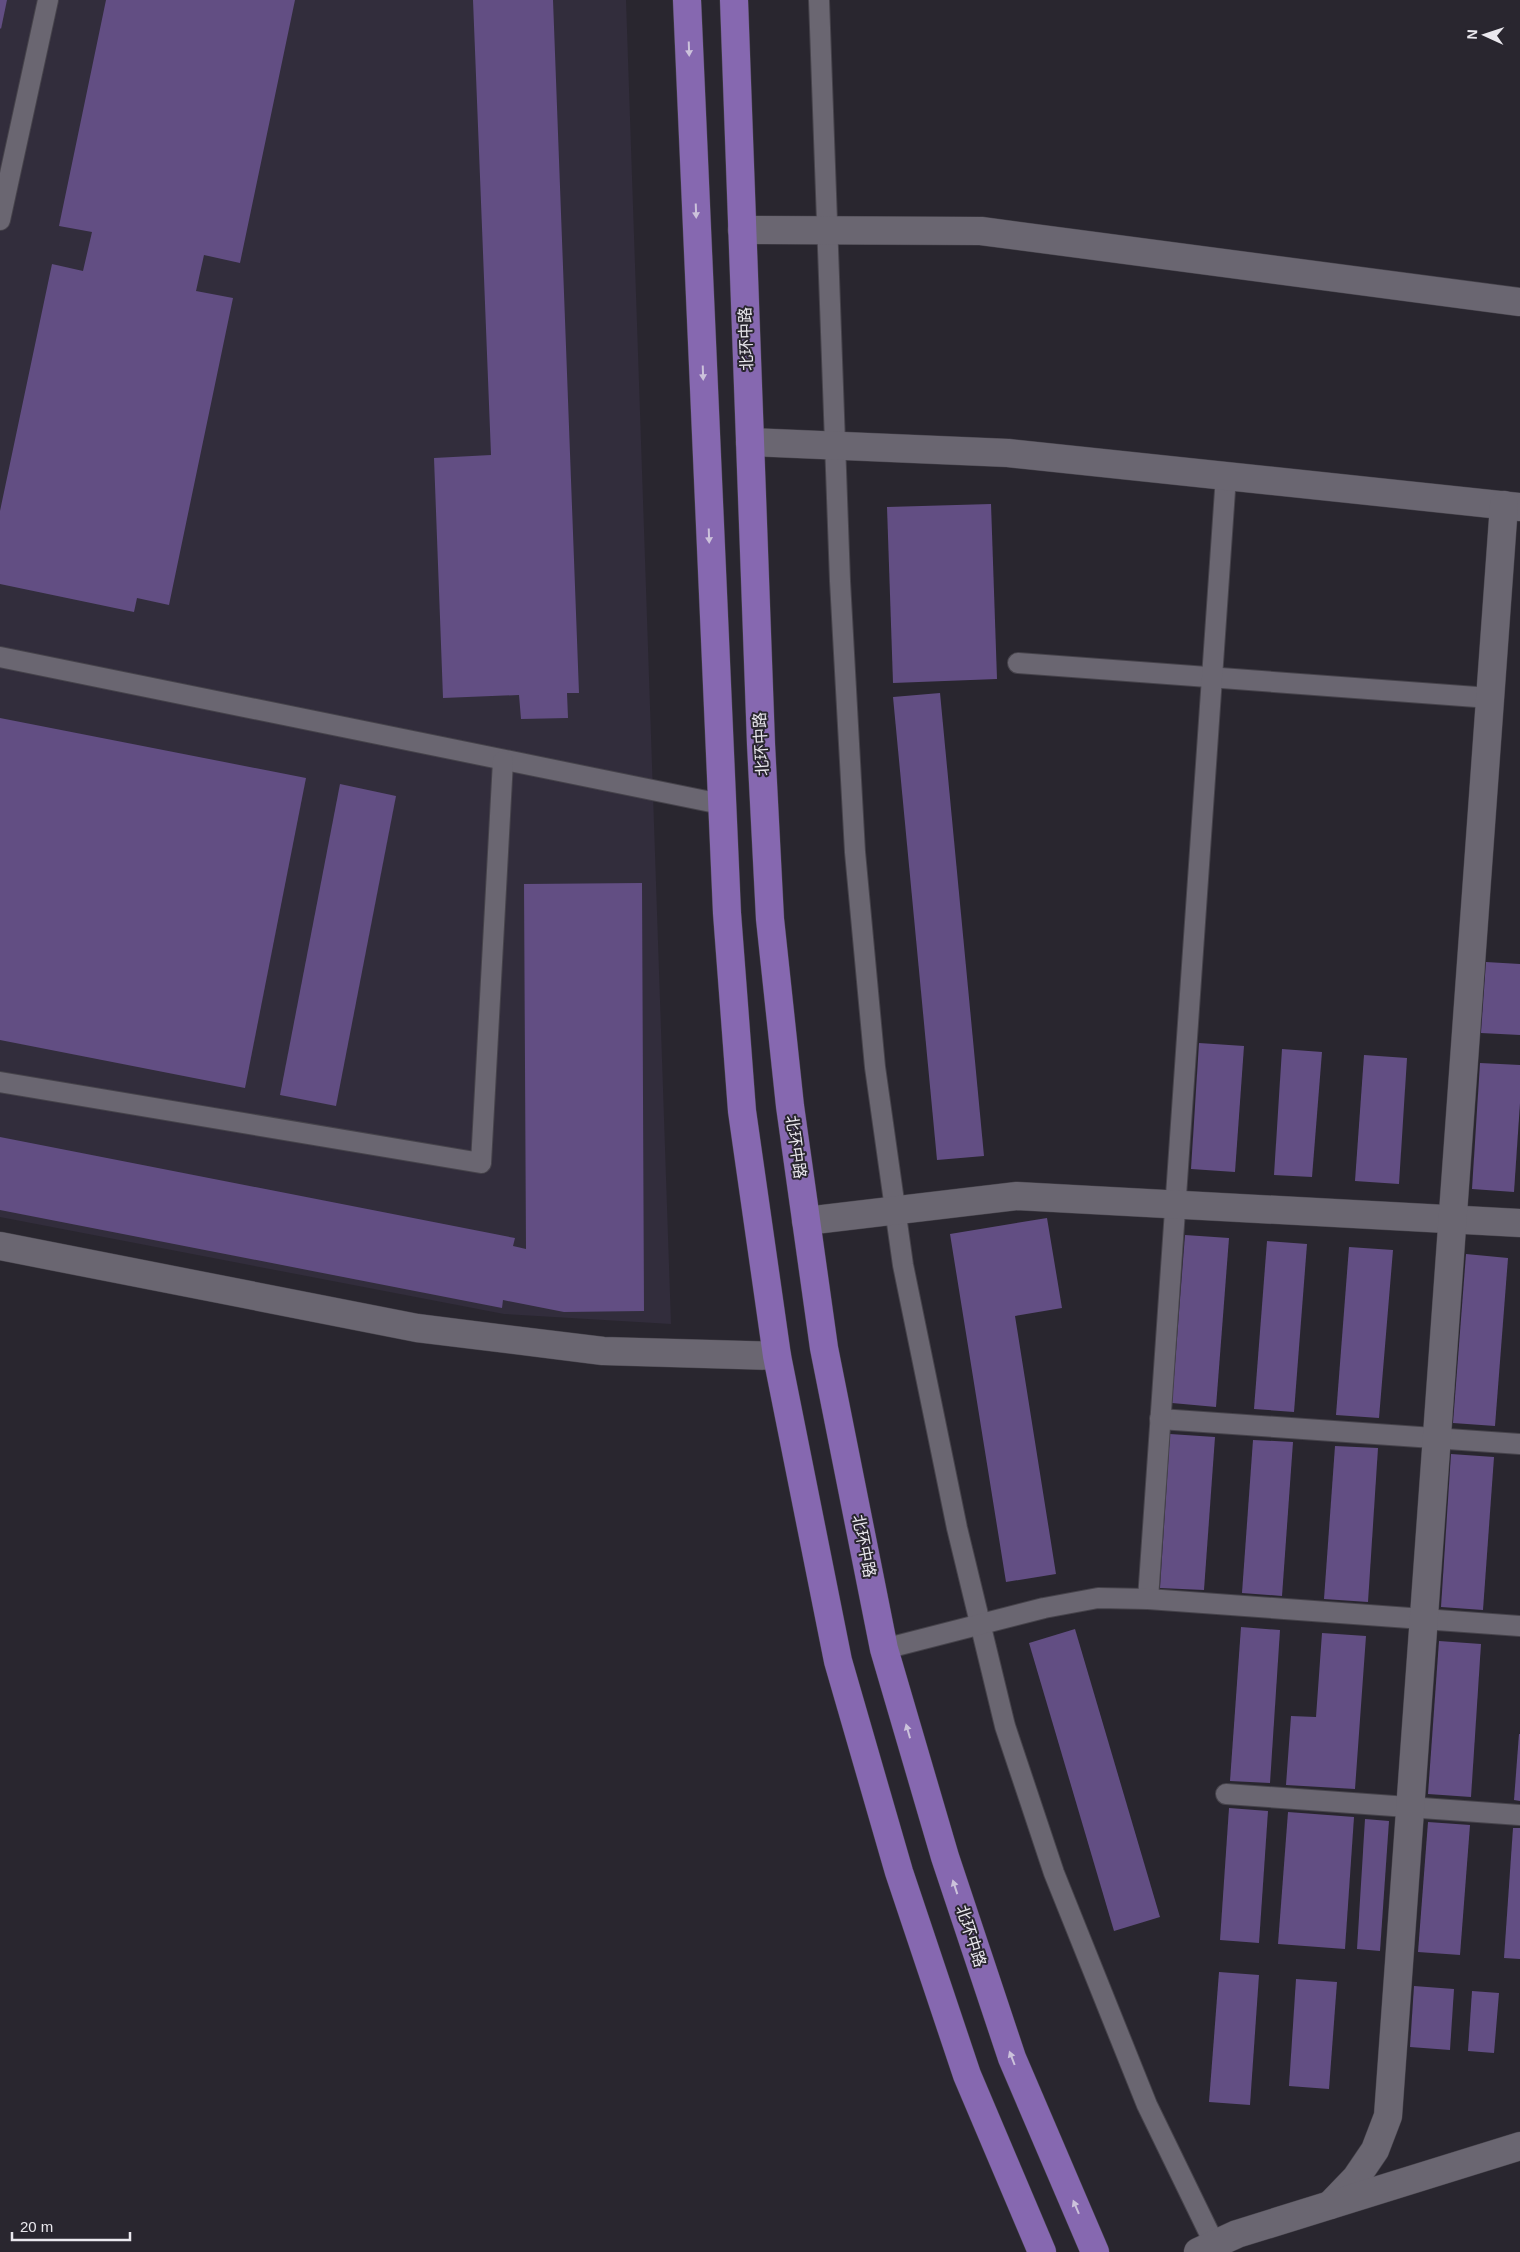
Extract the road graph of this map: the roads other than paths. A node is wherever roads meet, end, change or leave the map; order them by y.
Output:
1 (48, 0) edge
2 (687, 0) edge
3 (734, 0) edge
4 (819, 0) edge
5 (0, 220) edge
6 (742, 230) junction
7 (827, 230) junction
8 (1520, 302) edge
9 (750, 442) junction
10 (835, 446) junction
11 (1226, 476) junction
12 (1512, 506) edge
13 (0, 657) edge
14 (1018, 663) dead end
15 (1212, 677) junction
16 (1490, 698) junction
17 (503, 761) junction
18 (721, 804) junction
19 (0, 1082) edge
20 (1174, 1204) junction
21 (895, 1210) junction
22 (1453, 1219) junction
23 (806, 1221) junction
24 (1520, 1223) edge
25 (0, 1246) edge
26 (777, 1356) junction
27 (1160, 1419) junction
28 (1437, 1438) junction
29 (1520, 1444) edge
30 (1148, 1599) junction
31 (1424, 1619) junction
32 (981, 1624) junction
33 (1520, 1626) edge
34 (884, 1649) junction
35 (1226, 1794) dead end
36 (1410, 1807) junction
37 (1520, 1815) edge
38 (1520, 2146) edge
39 (1330, 2205) junction
40 (1206, 2248) edge
41 (1042, 2252) edge
42 (1095, 2252) edge

1 - 5 lane
2 -> 18 main road
3 - 6 main road, 北环中路
4 - 7 lane
6 - 7 street
6 - 9 main road, 北环中路
7 - 8 street
7 - 10 lane
9 - 10 street
9 - 23 main road, 北环中路
10 - 11 street
10 - 21 lane
11 - 12 street
11 - 15 lane
12 - 16 street
13 - 17 lane
14 - 15 lane
15 - 16 lane
15 - 20 lane
16 - 22 street
17 - 18 lane
17 - 19 lane
18 - 26 main road
20 - 21 street
20 - 22 street
20 - 27 lane
21 - 23 street
21 - 32 lane
22 - 24 street
22 - 28 street
23 - 34 main road, 北环中路
25 - 26 street
26 - 41 main road
27 - 28 lane
27 - 30 lane
28 - 29 lane
28 - 31 street
30 - 31 lane
30 - 32 lane
31 - 33 lane
31 - 36 street
32 - 34 lane
32 - 40 lane
42 -> 34 main road, 北环中路
35 - 36 lane
36 - 37 lane
36 - 39 street
38 - 39 street
39 - 40 street

